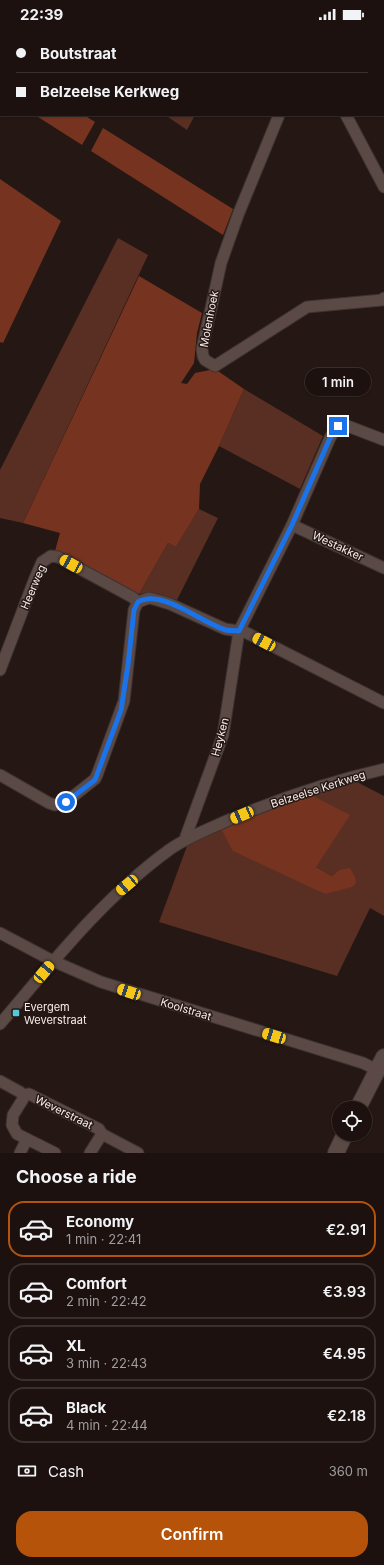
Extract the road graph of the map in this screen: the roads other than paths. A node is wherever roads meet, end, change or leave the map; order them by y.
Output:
1 (279, 116) edge
2 (347, 116) edge
3 (384, 187) edge
4 (384, 298) edge
5 (384, 440) edge
6 (292, 525) junction
7 (384, 568) edge
8 (138, 602) junction
9 (239, 631) junction
10 (0, 670) edge
11 (384, 703) edge
12 (384, 769) edge
13 (0, 775) edge
14 (187, 840) junction
15 (0, 934) edge
16 (53, 961) junction
17 (0, 1024) edge
18 (380, 1064) edge
19 (0, 1081) edge
20 (23, 1095) junction
21 (362, 1101) edge
22 (102, 1134) junction
23 (27, 1139) junction
24 (342, 1141) edge
25 (20, 1153) edge
26 (55, 1153) edge
27 (90, 1153) edge
28 (138, 1153) edge
29 (336, 1153) edge

1 - 4 street, Molenhoek
2 - 3 street
5 - 6 street
6 - 7 street, Westakker
6 - 9 street
8 - 9 street
8 - 10 street, Heerweg
8 - 13 street
9 - 11 street
9 - 14 street, Heyken
12 - 14 street, Belzeelse Kerkweg
14 - 16 street, Belzeelse Kerkweg
15 - 16 street, Koolstraat
16 - 17 street, Belzeelse Kerkweg
16 - 18 street, Koolstraat
18 - 21 street
19 - 20 street, Weverstraat
20 - 22 street, Weverstraat
20 - 23 street, Weverstraat
22 - 27 street, Weverstraat
22 - 28 street, Weverstraat
23 - 25 street
23 - 26 street, Weverstraat
24 - 29 street

